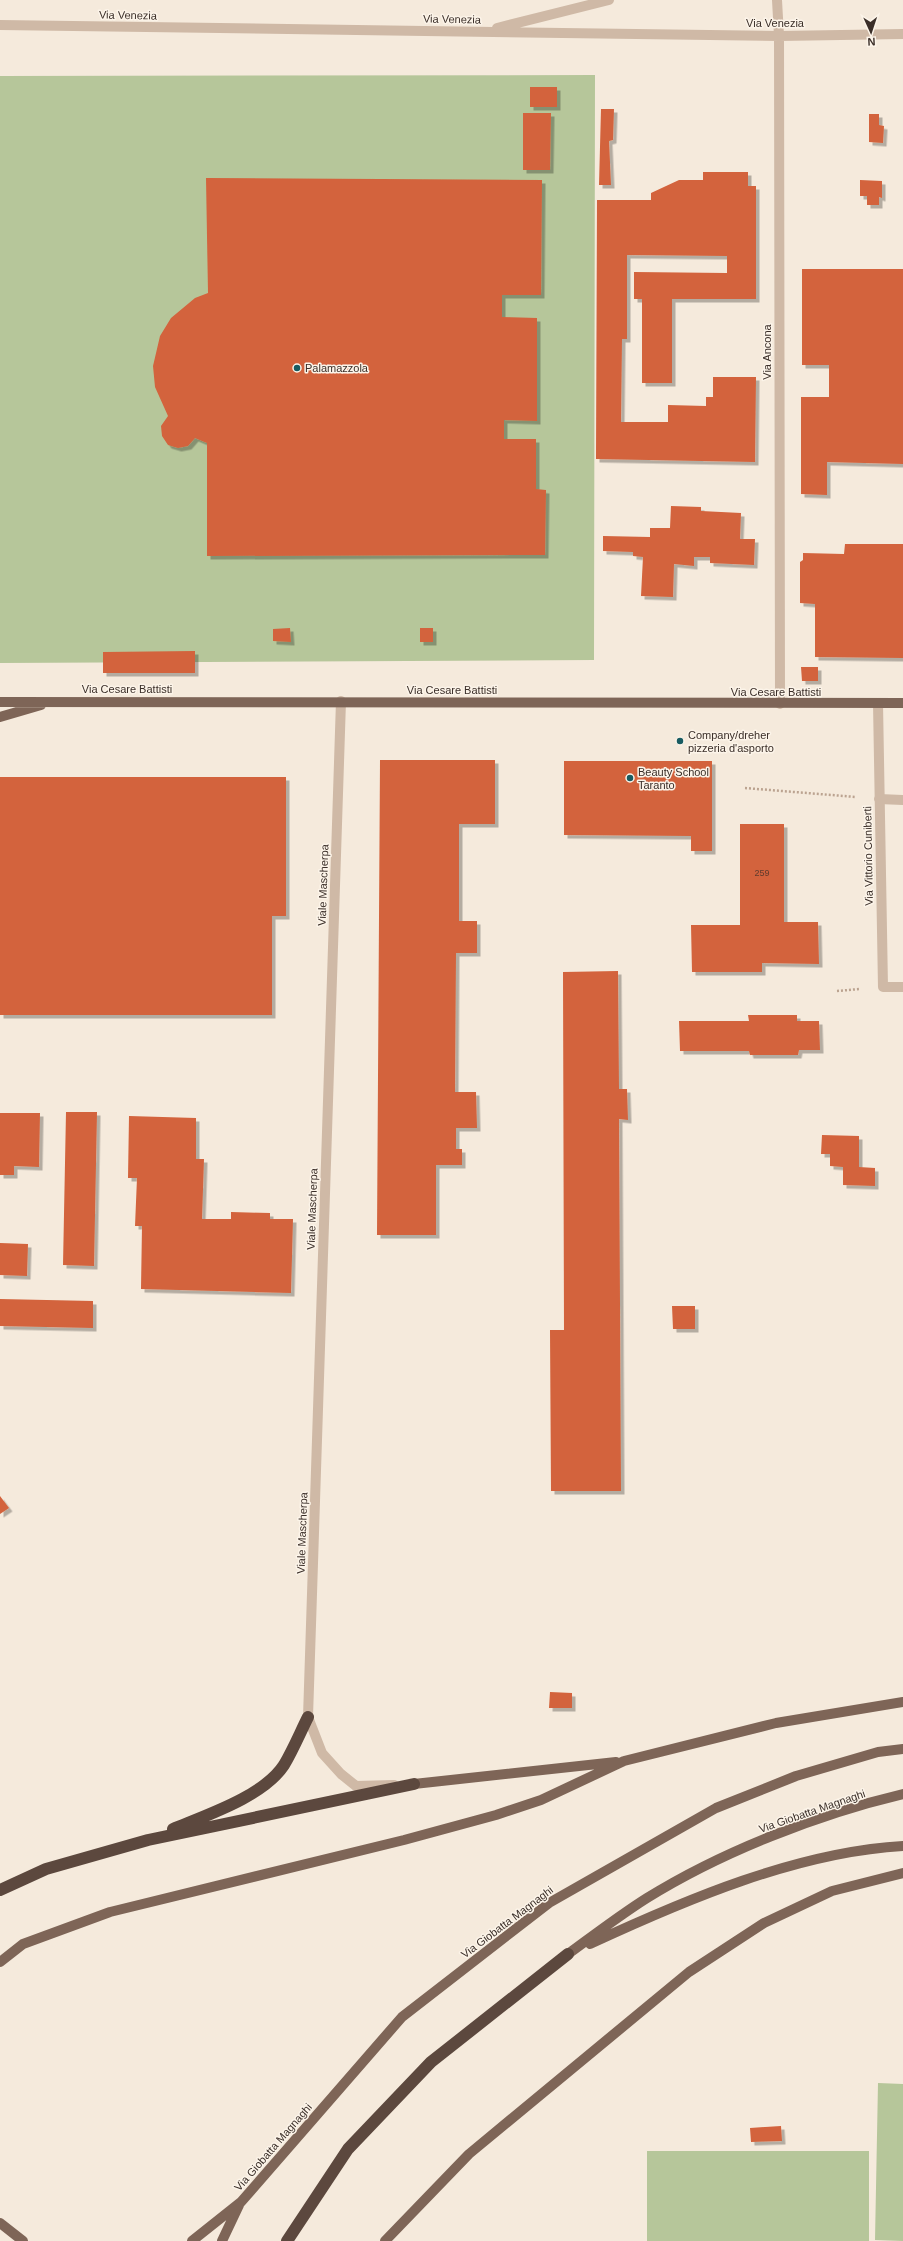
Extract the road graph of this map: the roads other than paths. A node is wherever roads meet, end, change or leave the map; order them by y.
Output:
1 (609, 0) edge
2 (777, 0) edge
3 (0, 25) edge
4 (482, 32) junction
5 (903, 34) edge
6 (779, 36) junction
7 (341, 701) junction
8 (0, 702) edge
9 (55, 702) junction
10 (903, 703) edge
11 (780, 704) junction
12 (878, 704) junction
13 (0, 717) edge
14 (879, 800) junction
15 (903, 800) edge
16 (903, 987) edge
17 (903, 1702) edge
18 (308, 1717) junction
19 (903, 1749) edge
20 (624, 1761) junction
21 (414, 1784) junction
22 (903, 1794) edge
23 (148, 1840) junction
24 (903, 1846) edge
25 (903, 1873) edge
26 (0, 1890) edge
27 (568, 1954) junction
28 (0, 1962) edge
29 (241, 2202) junction
30 (0, 2223) edge
31 (24, 2241) edge
32 (192, 2241) edge
33 (222, 2241) edge
34 (287, 2241) edge
35 (384, 2241) edge

1 - 4 street
2 - 6 street, Via Ancona
3 - 4 street, Via Venezia
4 - 6 street, Via Venezia
5 - 6 street, Via Venezia
6 - 11 street, Via Ancona
7 - 9 main road, Via Cesare Battisti
7 - 11 main road, Via Cesare Battisti
7 - 18 street, Viale Mascherpa
8 - 9 main road, Via Cesare Battisti
9 - 13 main road
10 - 12 main road, Via Cesare Battisti
11 - 12 main road, Via Cesare Battisti
12 - 14 street, Via Vittorio Cuniberti
14 - 15 street
14 - 16 street, Via Vittorio Cuniberti
17 - 20 main road
18 - 21 street
18 - 23 highway
19 - 29 main road, Via Giobatta Magnaghi
20 - 21 main road
20 - 28 main road
21 - 23 highway
22 - 27 main road, Via Giobatta Magnaghi
23 - 26 highway
24 - 27 main road
25 - 35 main road
27 - 34 highway
29 - 32 main road
29 - 33 main road
30 - 31 main road

